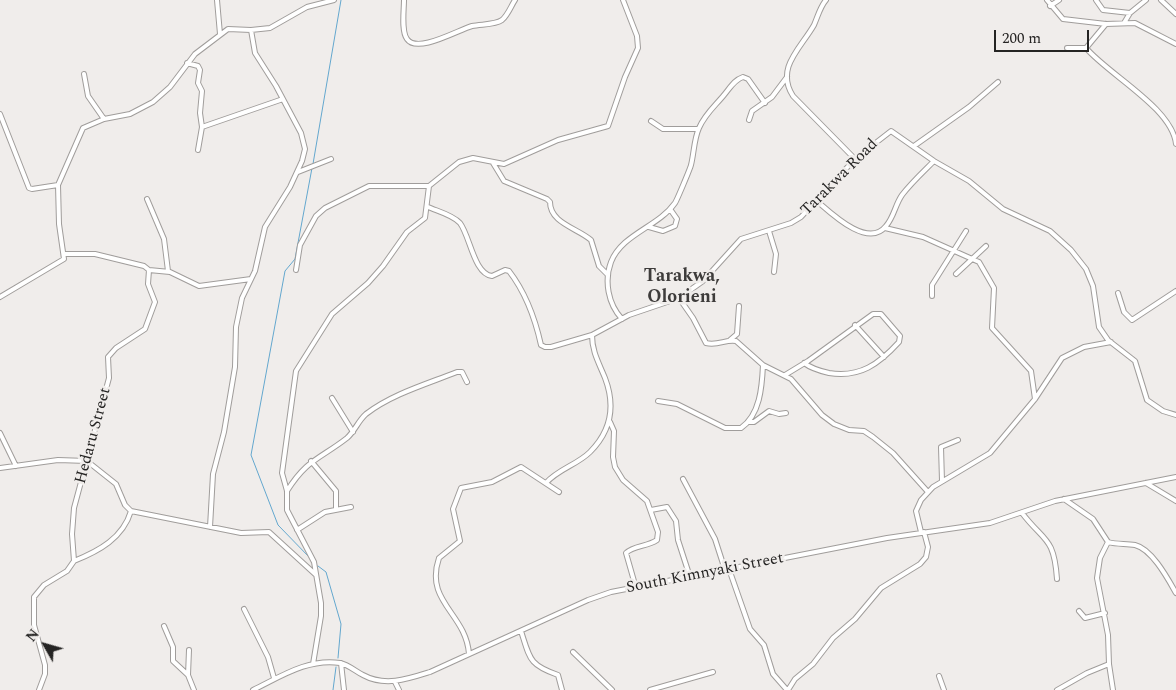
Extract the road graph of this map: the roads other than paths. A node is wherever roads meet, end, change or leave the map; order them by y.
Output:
1 (217, 0) edge
2 (334, 0) edge
3 (404, 0) edge
4 (508, 0) edge
5 (515, 0) edge
6 (623, 0) edge
7 (826, 0) edge
8 (1047, 0) edge
9 (1058, 0) edge
10 (1096, 0) edge
11 (1146, 0) edge
12 (1161, 0) edge
13 (511, 6) junction
14 (1050, 6) junction
15 (1130, 13) junction
16 (1176, 14) edge
17 (1124, 23) junction
18 (1106, 24) junction
19 (251, 30) junction
20 (220, 34) junction
21 (1176, 44) edge
22 (1067, 48) dead end
23 (1086, 48) junction
24 (187, 63) junction
25 (84, 74) dead end
26 (786, 77) junction
27 (998, 82) dead end
28 (283, 99) junction
29 (765, 103) junction
30 (0, 114) edge
31 (104, 119) junction
32 (749, 120) dead end
33 (651, 121) dead end
34 (202, 126) junction
35 (698, 129) junction
36 (1176, 144) edge
37 (914, 146) junction
38 (198, 150) dead end
39 (331, 159) dead end
40 (856, 159) junction
41 (934, 161) junction
42 (493, 163) junction
43 (298, 172) junction
44 (58, 185) junction
45 (429, 186) junction
46 (147, 199) dead end
47 (817, 201) junction
48 (428, 207) junction
49 (670, 209) junction
50 (648, 226) junction
51 (885, 228) junction
52 (769, 231) junction
53 (966, 231) dead end
54 (986, 246) dead end
55 (951, 252) junction
56 (65, 254) junction
57 (974, 258) junction
58 (149, 270) junction
59 (296, 270) dead end
60 (168, 271) junction
61 (774, 272) dead end
62 (956, 274) dead end
63 (608, 275) junction
64 (251, 279) junction
65 (1176, 291) edge
66 (1118, 293) dead end
67 (932, 296) dead end
68 (0, 297) edge
69 (678, 298) junction
70 (739, 306) dead end
71 (622, 319) junction
72 (855, 325) junction
73 (592, 335) junction
74 (730, 340) junction
75 (1111, 342) junction
76 (884, 357) junction
77 (804, 363) junction
78 (763, 365) junction
79 (785, 375) junction
80 (467, 382) dead end
81 (332, 398) dead end
82 (1035, 399) junction
83 (658, 401) dead end
84 (786, 413) dead end
85 (1176, 416) edge
86 (610, 422) junction
87 (748, 422) junction
88 (353, 432) junction
89 (0, 433) edge
90 (958, 440) dead end
91 (87, 461) junction
92 (311, 461) junction
93 (16, 466) junction
94 (0, 468) edge
95 (1176, 477) edge
96 (683, 479) dead end
97 (942, 481) junction
98 (546, 483) junction
99 (1146, 483) junction
100 (287, 491) junction
101 (559, 492) dead end
102 (928, 492) junction
103 (1064, 499) junction
104 (1176, 501) edge
105 (351, 507) dead end
106 (336, 509) junction
107 (651, 510) junction
108 (131, 511) junction
109 (1022, 513) junction
110 (210, 527) junction
111 (297, 530) junction
112 (922, 532) junction
113 (1108, 542) junction
114 (74, 561) junction
115 (727, 570) junction
116 (314, 574) junction
117 (690, 577) junction
118 (1057, 579) dead end
119 (636, 588) junction
120 (1176, 593) edge
121 (244, 609) dead end
122 (1079, 611) dead end
123 (1104, 613) junction
124 (164, 626) dead end
125 (521, 631) junction
126 (188, 650) dead end
127 (573, 652) dead end
128 (469, 654) junction
129 (341, 663) junction
130 (313, 664) junction
131 (1109, 664) junction
132 (713, 672) dead end
133 (188, 675) junction
134 (939, 676) dead end
135 (274, 678) junction
136 (395, 682) junction
137 (256, 689) edge
138 (39, 690) edge
139 (194, 690) edge
140 (344, 690) edge
141 (399, 690) edge
142 (562, 690) edge
143 (612, 690) edge
144 (650, 690) edge
145 (788, 690) edge
146 (944, 690) edge
147 (1057, 690) edge
148 (1113, 690) edge

1 - 20 street
2 - 19 street
3 - 13 street
4 - 13 street
5 - 13 street
6 - 42 street
7 - 26 street
8 - 14 street
9 - 14 street
10 - 15 street
11 - 15 street
12 - 16 street
14 - 18 street
15 - 17 street
17 - 18 street
17 - 21 street
18 - 23 street
19 - 20 street
19 - 28 street
20 - 24 street
22 - 23 street
23 - 36 street
24 - 31 street
24 - 34 street
25 - 31 street
26 - 29 street
26 - 40 street
27 - 37 street
28 - 34 street
28 - 43 street
29 - 32 street
29 - 35 street
30 - 44 street
31 - 44 street
33 - 35 street
34 - 38 street
35 - 49 street
37 - 40 street, Tarakwa Road
37 - 41 street, Tarakwa Road
39 - 43 street
40 - 47 street, Tarakwa Road
41 - 51 street
41 - 75 street, Tarakwa Road
42 - 45 street
42 - 63 street
43 - 64 street
44 - 56 street
45 - 48 street
45 - 59 street
46 - 60 street
47 - 51 street
47 - 52 street, Tarakwa Road
48 - 73 street, Tarakwa Road
48 - 100 street
49 - 50 street
49 - 50 street
50 - 63 street
51 - 55 street
52 - 61 street
52 - 69 street, Tarakwa Road
53 - 55 street
54 - 57 street
55 - 57 street
55 - 67 street
56 - 58 street
56 - 68 street
57 - 62 street
57 - 82 street
58 - 60 street
58 - 91 street, Hedaru Street
60 - 64 street
63 - 71 street
64 - 110 street
65 - 66 street
69 - 71 street, Tarakwa Road
69 - 74 street
70 - 74 street
71 - 73 street, Tarakwa Road
72 - 76 street
72 - 76 street
72 - 77 street
73 - 86 street
74 - 78 street
75 - 82 street
75 - 85 street, Tarakwa Road
76 - 77 street
77 - 79 street
78 - 79 street
78 - 87 street
79 - 102 street
80 - 88 street
81 - 88 street
82 - 97 street
83 - 87 street
84 - 87 street
86 - 98 street
86 - 107 street
88 - 92 street
89 - 93 street
90 - 97 street
91 - 93 street
91 - 108 street
91 - 114 street, Hedaru Street
92 - 100 street
92 - 106 street
93 - 94 street
95 - 99 street, South Kimnyaki Street
96 - 115 street
97 - 102 street
98 - 101 street
98 - 128 street
99 - 103 street, South Kimnyaki Street
99 - 104 street
100 - 111 street
102 - 112 street
103 - 109 street, South Kimnyaki Street
103 - 113 street
105 - 106 street
106 - 111 street
107 - 117 street
107 - 119 street
108 - 110 street
108 - 114 street
109 - 112 street, South Kimnyaki Street
109 - 118 street
110 - 116 street
111 - 116 street
112 - 115 street, South Kimnyaki Street
112 - 145 street
113 - 120 street
113 - 123 street
114 - 138 street
115 - 117 street, South Kimnyaki Street
115 - 145 street
116 - 130 street
117 - 119 street, South Kimnyaki Street
119 - 125 street, South Kimnyaki Street
121 - 135 street
122 - 123 street
123 - 131 street
124 - 133 street
125 - 128 street, South Kimnyaki Street
125 - 142 street
126 - 133 street
127 - 143 street
128 - 136 street, South Kimnyaki Street
129 - 130 street, South Kimnyaki Street
129 - 136 street, South Kimnyaki Street
129 - 140 street
130 - 135 street, South Kimnyaki Street
131 - 147 street
131 - 148 street
132 - 144 street
133 - 139 street
134 - 146 street
135 - 137 street, South Kimnyaki Street
136 - 141 street

